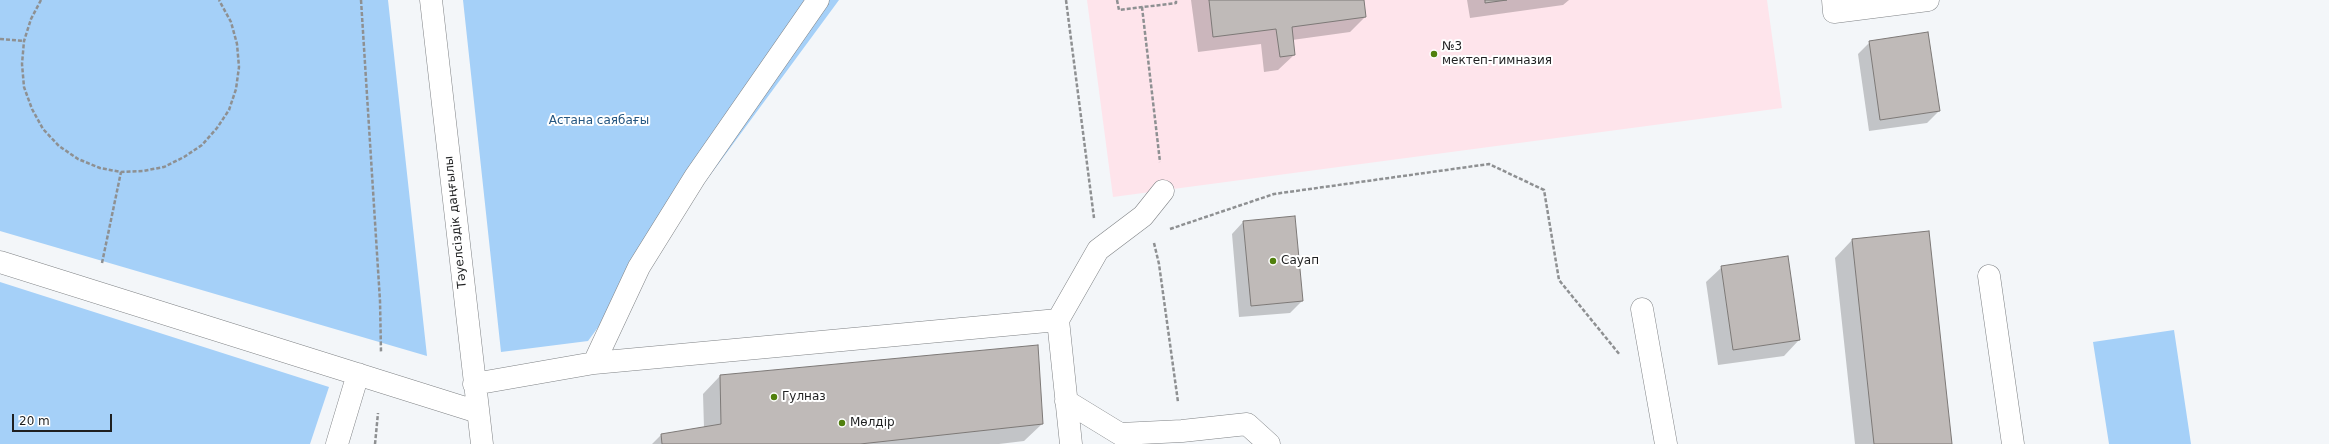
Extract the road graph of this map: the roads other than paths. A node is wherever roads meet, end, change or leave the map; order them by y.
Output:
1 (431, 0) edge
2 (818, 0) edge
3 (1833, 0) edge
4 (1928, 0) edge
5 (1163, 191) road end
6 (0, 262) edge
7 (1988, 276) dead end
8 (1642, 309) dead end
9 (1058, 320) junction
10 (594, 363) junction
11 (358, 374) junction
12 (474, 384) junction
13 (1066, 401) junction
14 (478, 412) junction
15 (337, 444) edge
16 (482, 444) edge
17 (1071, 444) edge
18 (1269, 444) edge
19 (1666, 444) edge
20 (2013, 444) edge

1 - 12 street, Тәуелсіздік даңғылы
2 - 10 street
3 - 4 street
5 - 9 street
6 - 11 street
7 - 20 street
8 - 19 street
9 - 10 street
9 - 13 street
10 - 12 street
11 - 14 street
11 - 15 street
12 - 14 street, Тәуелсіздік даңғылы
13 - 17 street
13 - 18 street
14 - 16 street, Тәуелсіздік даңғылы

